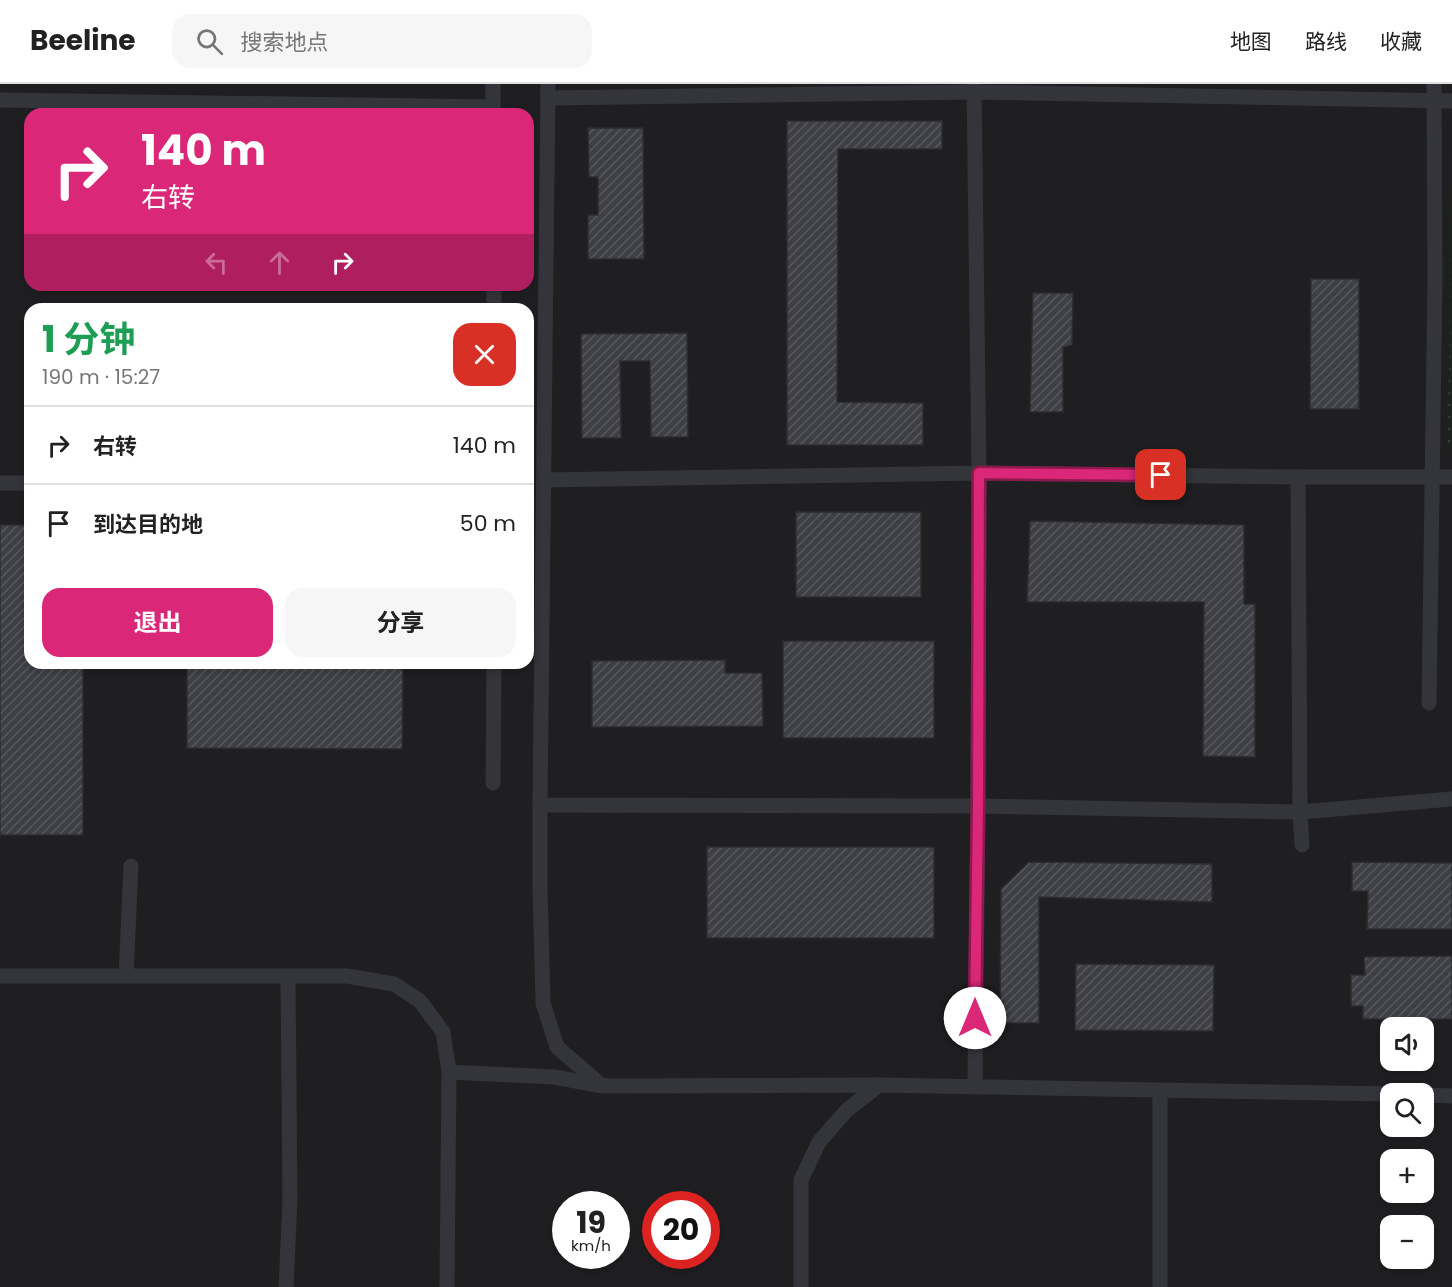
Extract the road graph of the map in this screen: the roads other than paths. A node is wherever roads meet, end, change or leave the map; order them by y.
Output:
1 (493, 84) edge
2 (1434, 84) edge
3 (974, 88) edge
4 (548, 91) edge
5 (0, 100) edge
6 (1434, 101) junction
7 (1452, 101) edge
8 (359, 108) edge
9 (493, 108) edge
10 (979, 473) junction
11 (1298, 477) junction
12 (1432, 477) junction
13 (1452, 477) edge
14 (544, 480) junction
15 (0, 483) edge
16 (24, 483) edge
17 (494, 669) edge
18 (1429, 703) dead end
19 (493, 783) dead end
20 (1452, 799) edge
21 (540, 805) junction
22 (978, 806) junction
23 (1300, 812) junction
24 (1302, 845) dead end
25 (131, 866) dead end
26 (0, 976) edge
27 (126, 976) junction
28 (288, 976) junction
29 (449, 1072) junction
30 (879, 1085) junction
31 (603, 1086) junction
32 (975, 1087) junction
33 (1160, 1091) junction
34 (1380, 1094) edge
35 (1434, 1095) edge
36 (1452, 1096) edge
37 (286, 1287) edge
38 (447, 1287) edge
39 (801, 1287) edge
40 (1160, 1287) edge

1 - 9 lane
2 - 6 lane
3 - 4 lane
3 - 6 lane
3 - 10 lane
4 - 14 lane
5 - 8 lane
6 - 7 lane
6 - 12 lane
10 - 11 lane
10 - 14 lane
10 - 22 lane
11 - 12 lane
11 - 23 lane
12 - 13 lane
12 - 18 lane
14 - 21 lane
15 - 16 lane
17 - 19 lane
20 - 23 lane
21 - 22 lane
21 - 31 lane
22 - 23 lane
22 - 32 lane
23 - 24 lane
25 - 27 lane
26 - 27 lane
27 - 28 lane
28 - 29 lane
28 - 37 lane
29 - 31 lane
29 - 38 lane
30 - 31 lane
30 - 32 lane
30 - 39 lane
32 - 33 lane
33 - 34 lane
33 - 40 lane
35 - 36 lane

